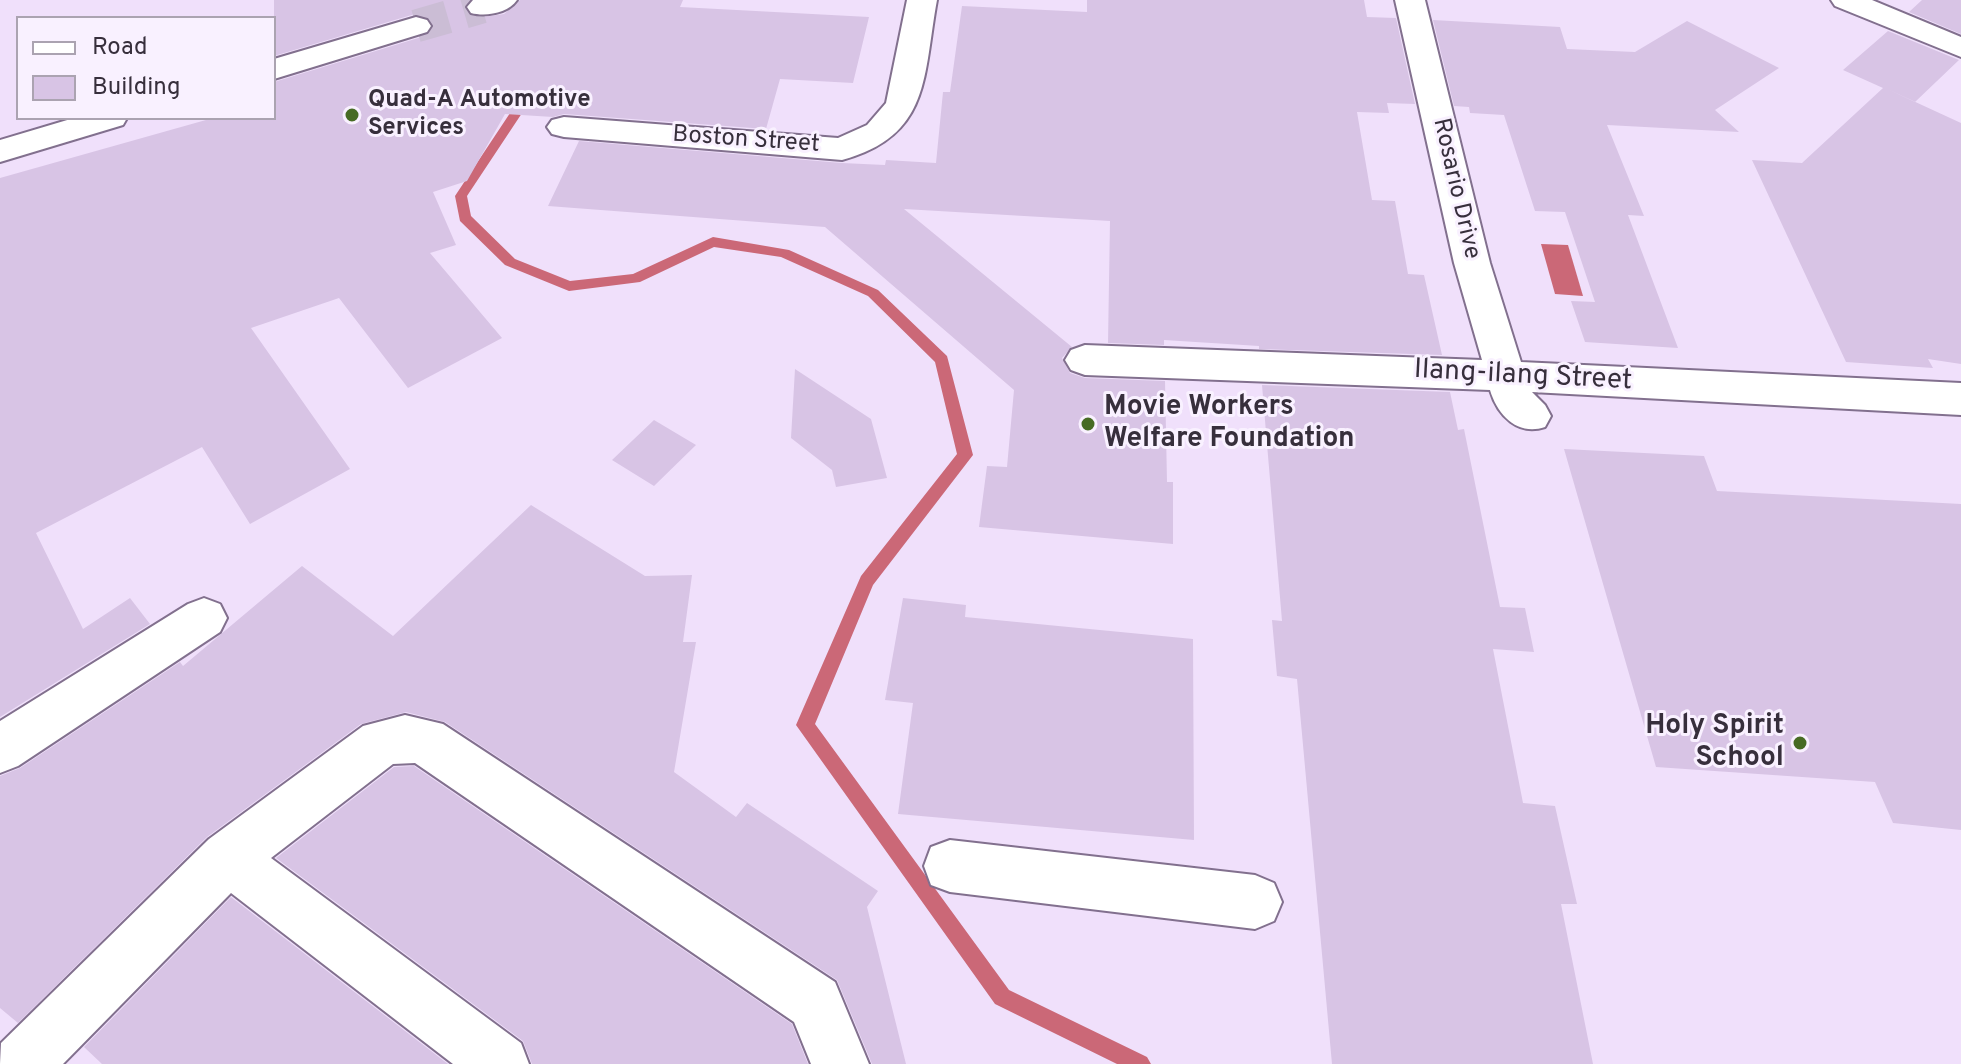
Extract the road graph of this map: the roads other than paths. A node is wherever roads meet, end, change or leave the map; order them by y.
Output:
1 (922, 0) edge
2 (1410, 0) edge
3 (1846, 0) edge
4 (416, 26) tunnel mouth
5 (1961, 48) edge
6 (276, 68) edge
7 (104, 120) edge
8 (564, 127) dead end
9 (0, 151) edge
10 (1085, 360) dead end
11 (1961, 399) edge
12 (1514, 401) junction
13 (204, 618) dead end
14 (0, 749) edge
15 (228, 858) junction
16 (950, 866) dead end
17 (1255, 902) dead end
18 (22, 1064) edge
19 (500, 1064) edge
20 (840, 1064) edge

1 - 8 street, Boston Street
2 - 12 street, Rosario Drive
3 - 5 street
4 - 6 street
7 - 9 street
10 - 12 street, Ilang-ilang Street
11 - 12 street, Ilang-ilang Street
13 - 14 street
15 - 18 street
15 - 19 street
15 - 20 street
16 - 17 street

